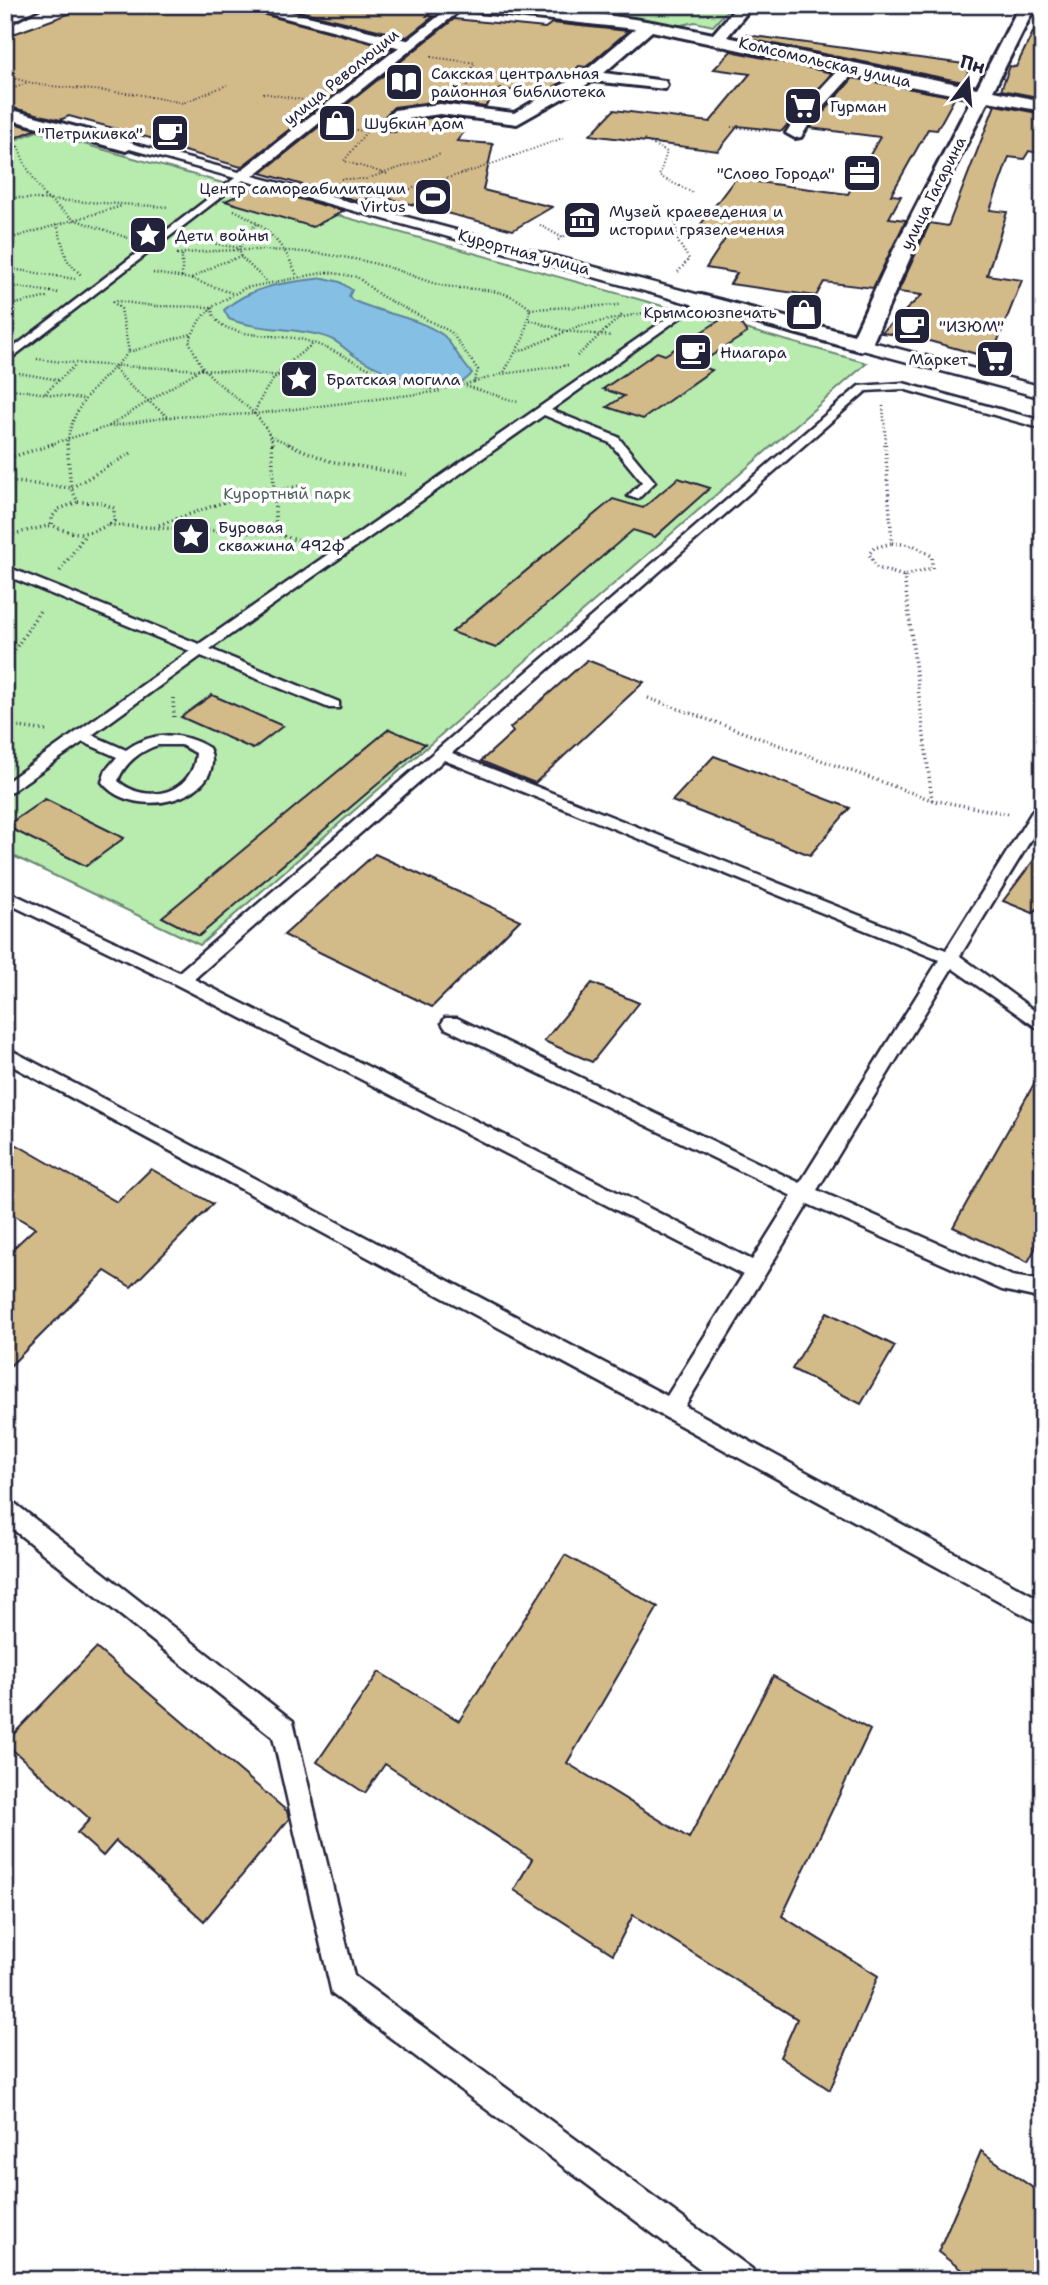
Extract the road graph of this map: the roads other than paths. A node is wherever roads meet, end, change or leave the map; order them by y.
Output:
1 (37, 5) edge
2 (242, 5) edge
3 (461, 5) edge
4 (746, 5) edge
5 (1028, 5) edge
6 (322, 10) dead end
7 (303, 19) junction
8 (5, 20) edge
9 (649, 25) junction
10 (718, 38) junction
11 (404, 49) junction
12 (848, 69) junction
13 (590, 76) junction
14 (659, 85) dead end
15 (982, 97) junction
16 (1043, 106) edge
17 (5, 113) edge
18 (389, 125) dead end
19 (795, 133) dead end
20 (127, 146) joint
21 (242, 177) junction
22 (692, 307) junction
23 (861, 344) junction
24 (9, 358) edge
25 (1043, 393) edge
26 (542, 410) junction
27 (1043, 425) edge
28 (634, 496) dead end
29 (5, 570) edge
30 (200, 650) junction
31 (334, 705) dead end
32 (80, 735) junction
33 (441, 754) junction
34 (127, 756) junction
35 (5, 791) edge
36 (1039, 813) edge
37 (5, 895) edge
38 (950, 958) junction
39 (181, 980) junction
40 (451, 1023) dead end
41 (1043, 1026) edge
42 (5, 1054) edge
43 (806, 1194) junction
44 (755, 1271) junction
45 (1043, 1290) edge
46 (671, 1409) junction
47 (5, 1509) edge
48 (1043, 1614) edge
49 (741, 2280) edge

1 - 8 street
2 - 7 street
3 - 9 street, Комсомольская улица
3 - 11 street, улица Революции
4 - 10 street
5 - 15 street, улица Гагарина
6 - 7 street
7 - 11 street
9 - 10 street, Комсомольская улица
9 - 13 street
10 - 12 street, Комсомольская улица
11 - 21 street, улица Революции
12 - 15 street, Комсомольская улица
12 - 19 street
13 - 14 street
13 - 18 street
15 - 16 street, Комсомольская улица
15 - 23 street, улица Гагарина
17 - 20 street, Курортная улица
20 - 21 street, Курортная улица
21 - 22 street, Курортная улица
21 - 24 lane
22 - 23 street, Курортная улица
22 - 26 lane
23 - 25 street, Курортная улица
26 - 28 lane
26 - 30 lane
27 - 33 lane
29 - 30 lane
30 - 31 lane
30 - 32 lane
32 - 34 lane
32 - 35 lane
33 - 38 lane
33 - 39 lane
34 - 34 lane
36 - 38 lane
37 - 39 lane
38 - 41 lane
38 - 43 lane
39 - 44 lane
40 - 43 lane
42 - 46 lane
43 - 44 lane
43 - 45 lane
44 - 46 lane
46 - 48 lane
47 - 49 lane

